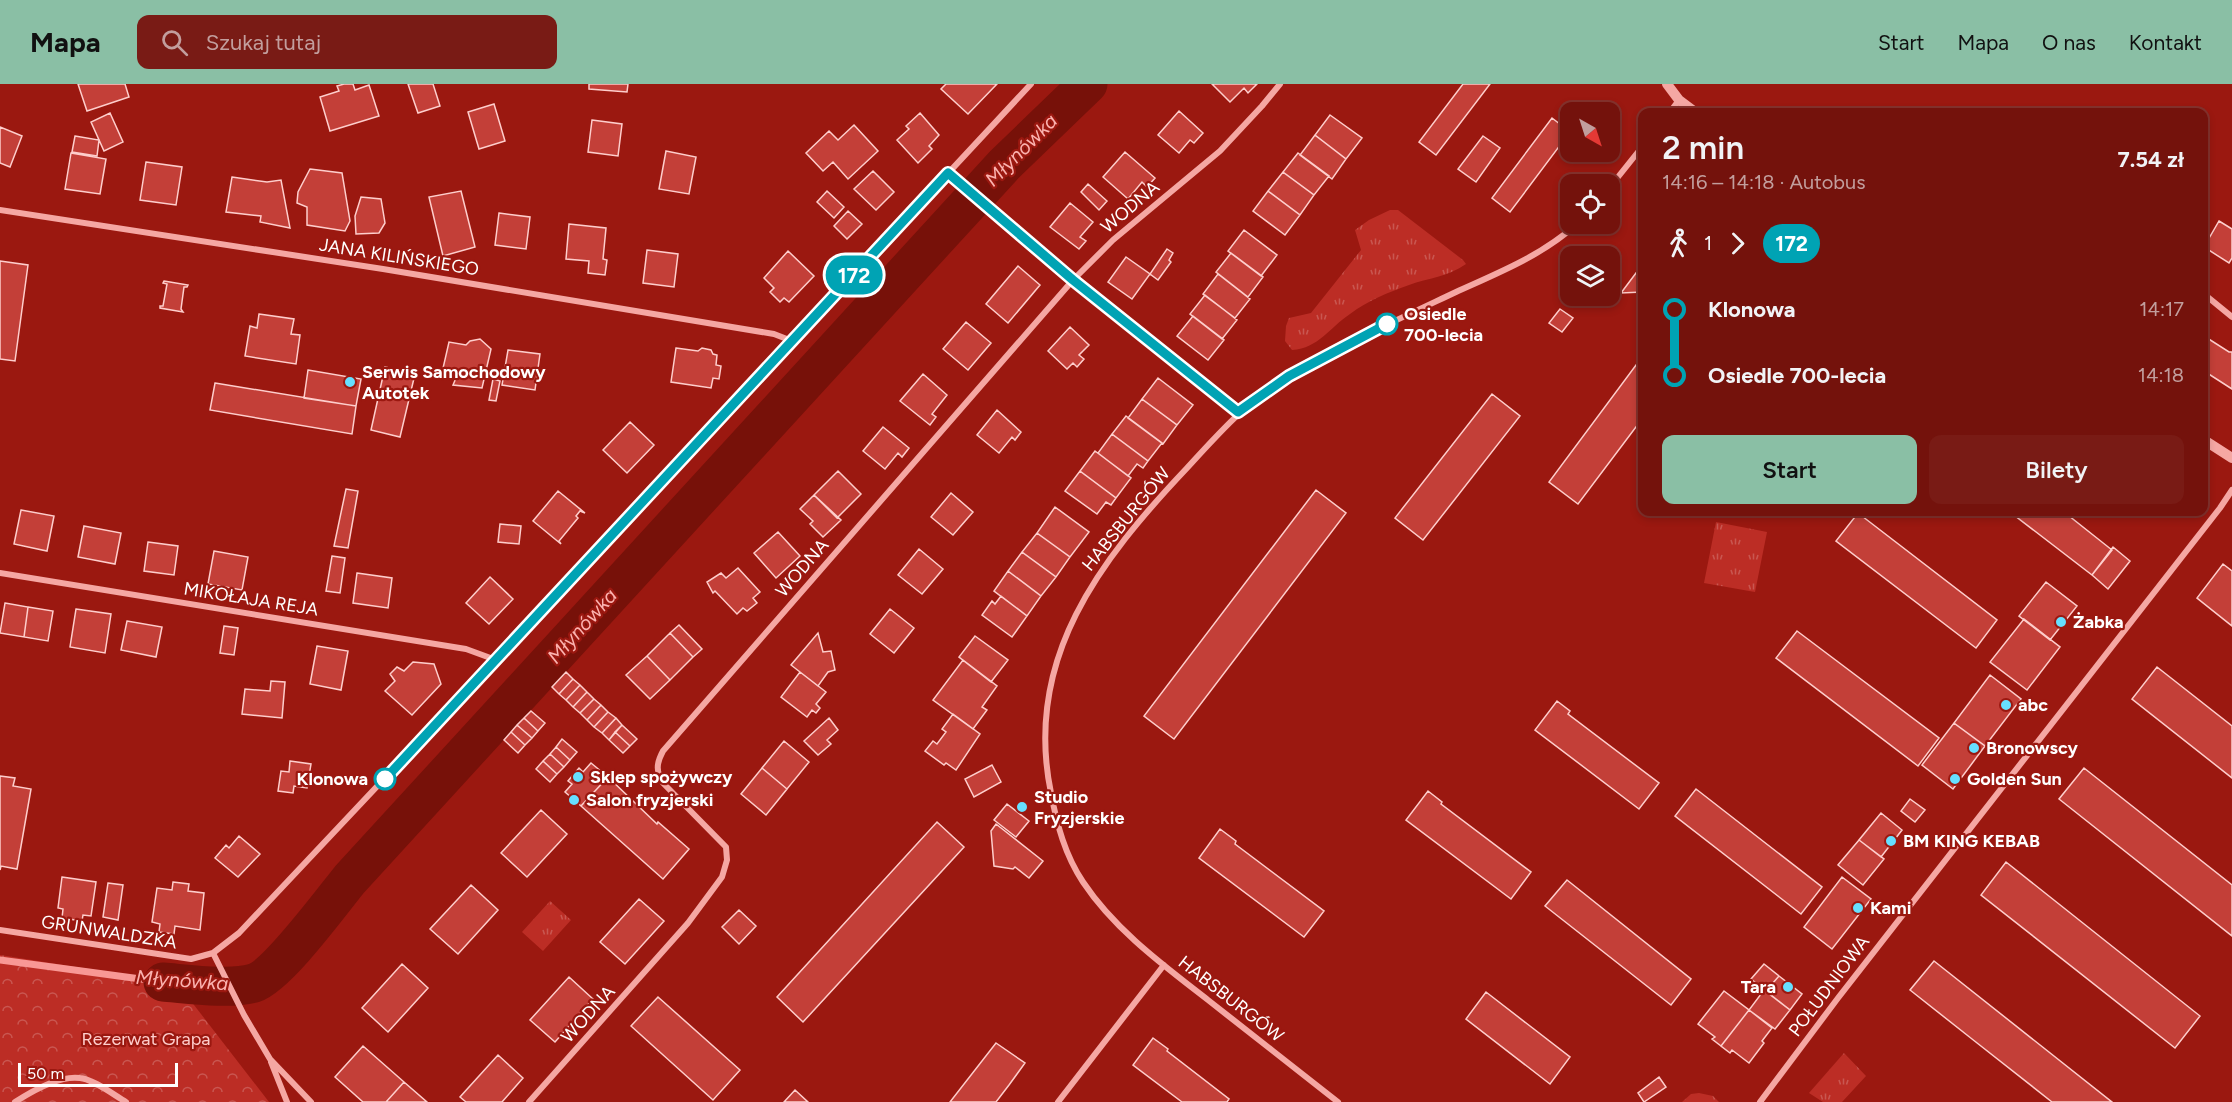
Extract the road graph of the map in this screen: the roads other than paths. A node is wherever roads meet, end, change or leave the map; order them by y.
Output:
1 (1031, 84) edge
2 (1280, 84) edge
3 (1667, 84) edge
4 (1679, 100) junction
5 (1673, 108) edge
6 (1690, 108) edge
7 (1638, 152) edge
8 (948, 173) junction
9 (1620, 174) edge
10 (0, 210) edge
11 (1564, 234) edge
12 (1073, 280) junction
13 (2208, 297) edge
14 (2232, 316) edge
15 (792, 341) junction
16 (1238, 412) junction
17 (2208, 442) edge
18 (2231, 456) edge
19 (2232, 490) edge
20 (0, 573) edge
21 (496, 660) junction
22 (0, 930) edge
23 (213, 953) junction
24 (1164, 965) junction
25 (270, 1059) junction
26 (15, 1102) edge
27 (126, 1102) edge
28 (287, 1102) edge
29 (311, 1102) edge
30 (529, 1102) edge
31 (1058, 1102) edge
32 (1338, 1102) edge
33 (1760, 1102) edge

1 - 8 street
2 - 12 street, WODNA
3 - 4 street
4 - 5 street
4 - 6 street
7 - 9 street
8 - 12 street
8 - 15 street
10 - 15 street, JANA KILIŃSKIEGO
11 - 16 street, HABSBURGÓW
12 - 16 street
12 - 30 street, WODNA
13 - 14 street
15 - 21 street
16 - 24 street, HABSBURGÓW
17 - 18 street
19 - 33 street, POŁUDNIOWA
20 - 21 street, MIKOŁAJA REJA
21 - 23 street
22 - 23 street, GRUNWALDZKA
23 - 25 street
24 - 31 street
24 - 32 street, HABSBURGÓW
25 - 28 street
25 - 29 street
26 - 27 street

